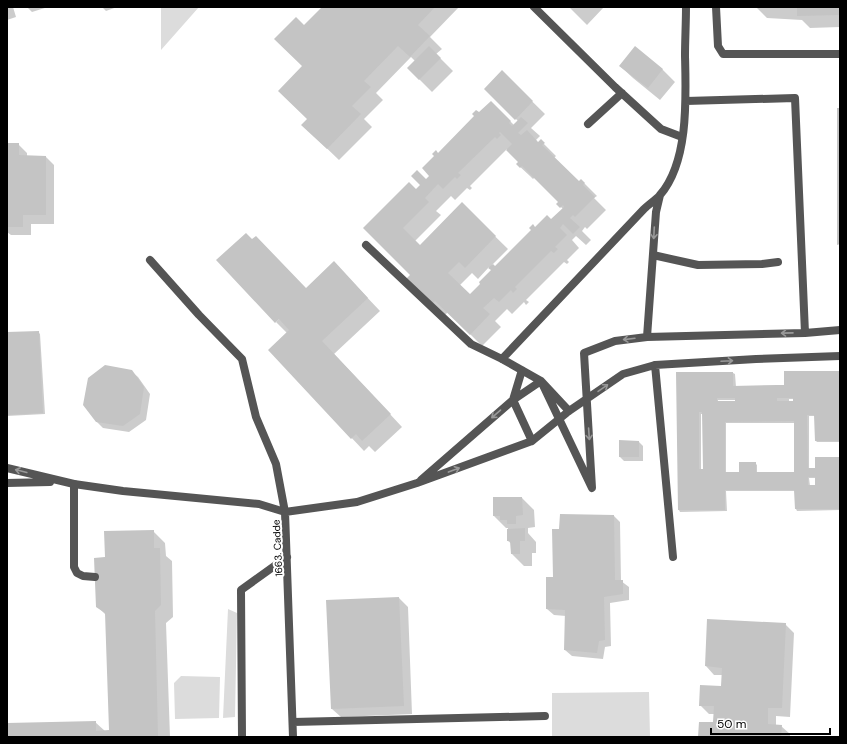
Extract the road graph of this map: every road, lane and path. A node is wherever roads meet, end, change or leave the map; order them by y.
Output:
1 (534, 7) edge
2 (686, 7) edge
3 (716, 7) edge
4 (840, 54) edge
5 (622, 94) junction
6 (686, 101) junction
7 (588, 124) dead end
8 (682, 137) junction
9 (660, 195) junction
10 (366, 245) dead end
11 (653, 254) junction
12 (150, 260) dead end
13 (778, 262) dead end
14 (840, 330) edge
15 (805, 333) junction
16 (647, 337) junction
17 (840, 356) edge
18 (502, 359) junction
19 (655, 365) junction
20 (522, 370) junction
21 (541, 381) junction
22 (513, 400) junction
23 (569, 411) junction
24 (532, 441) junction
25 (7, 468) edge
26 (62, 482) junction
27 (7, 483) edge
28 (418, 483) junction
29 (74, 484) junction
30 (285, 512) junction
31 (288, 557) junction
32 (673, 557) dead end
33 (95, 577) dead end
34 (546, 716) dead end
35 (293, 722) junction
36 (242, 737) edge
37 (293, 737) edge

1 - 5 street
2 - 6 street
3 - 4 street
5 - 7 street
5 - 8 street
6 - 8 street
6 - 15 street
8 - 9 street
9 -> 11 street
9 - 18 street
10 - 18 street
11 - 13 street
11 - 16 street
12 - 30 street
14 - 15 street
15 -> 16 street
16 -> 21 street
19 -> 17 street
18 - 20 street
23 -> 19 street
19 - 32 street
20 - 21 street
20 - 22 street
21 - 22 street
21 - 23 street
22 - 24 street
22 -> 28 street
23 - 24 street
28 -> 24 street
26 -> 25 street, 1663. Cadde
26 - 27 street, 1663. Cadde
26 - 29 street, 1663. Cadde
28 - 30 street
29 - 30 street, 1663. Cadde
29 - 33 street
30 - 31 street, 1663. Cadde
31 - 35 street, 1663. Cadde
31 - 36 street
34 - 35 street
35 - 37 street, 1663. Cadde

